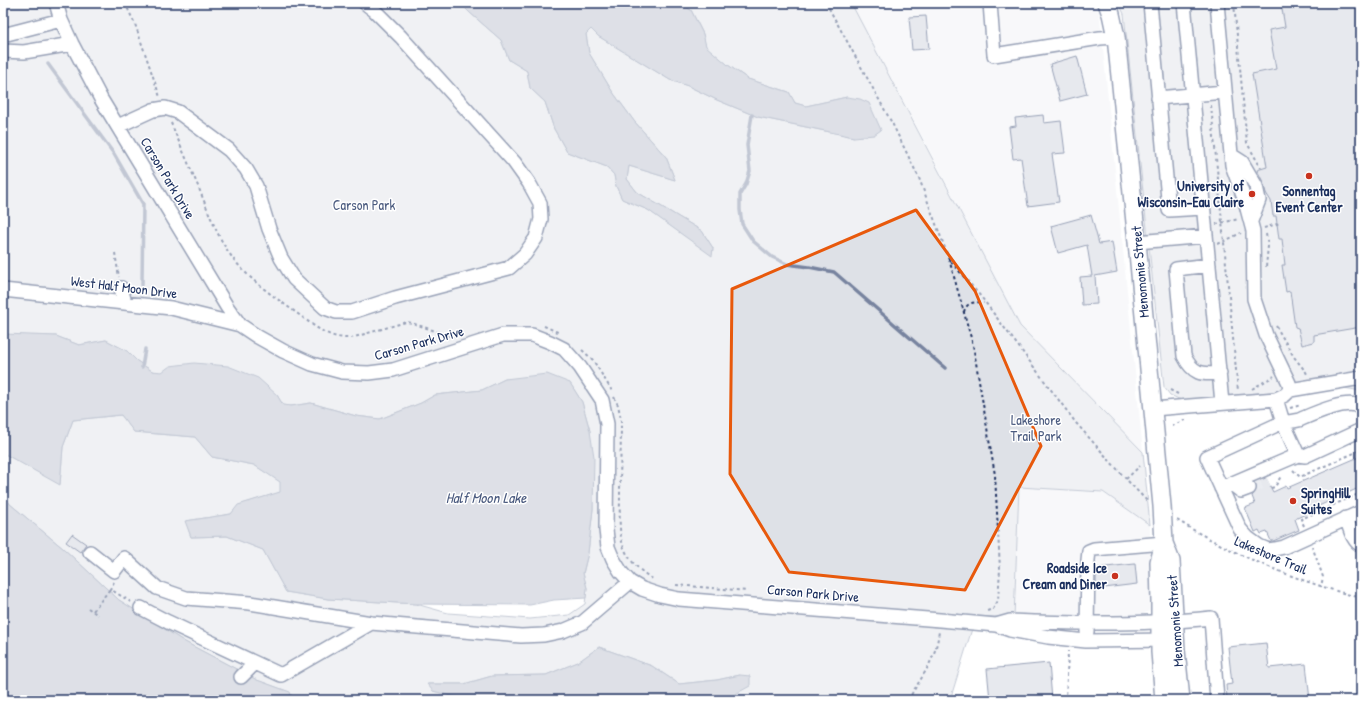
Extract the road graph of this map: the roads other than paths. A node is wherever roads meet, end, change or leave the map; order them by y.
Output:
1 (56, 3) edge
2 (365, 3) edge
3 (990, 3) edge
4 (1108, 3) edge
5 (1150, 3) edge
6 (1184, 3) edge
7 (1217, 3) edge
8 (61, 20) junction
9 (3, 34) edge
10 (1116, 37) junction
11 (72, 44) junction
12 (3, 51) edge
13 (1224, 92) junction
14 (1193, 96) junction
15 (1158, 98) junction
16 (118, 126) junction
17 (1203, 208) junction
18 (1210, 235) junction
19 (1137, 242) junction
20 (1209, 265) junction
21 (121, 288) road end
22 (3, 290) edge
23 (125, 303) junction
24 (240, 325) junction
25 (1220, 373) junction
26 (1361, 378) edge
27 (1290, 390) junction
28 (1276, 399) junction
29 (1222, 403) junction
30 (1361, 407) edge
31 (1153, 409) junction
32 (1283, 422) junction
33 (1361, 430) edge
34 (1298, 455) junction
35 (1278, 469) junction
36 (1269, 484) tunnel mouth
37 (1227, 486) junction
38 (1249, 488) tunnel mouth
39 (1361, 512) edge
40 (1346, 518) junction
41 (1164, 543) junction
42 (1361, 545) edge
43 (90, 552) dead end
44 (630, 582) junction
45 (141, 608) road end
46 (371, 622) junction
47 (1168, 622) junction
48 (1088, 623) junction
49 (996, 625) junction
50 (1086, 641) junction
51 (1168, 641) junction
52 (255, 663) junction
53 (241, 677) dead end
54 (1164, 700) edge
55 (1182, 700) edge
56 (1217, 700) edge

1 - 8 street, Carson Park Drive
2 - 16 street
3 - 10 street
4 - 10 main road, Menomonie Street
5 - 15 street
6 - 14 street
7 - 13 street
8 - 9 street
8 - 11 street, Carson Park Drive
10 - 19 main road, Menomonie Street
11 - 12 street
11 - 16 street, Carson Park Drive
13 - 14 street
13 - 27 street
14 - 15 street
14 - 17 street
15 - 17 street
16 - 24 street, Carson Park Drive
17 - 18 street
18 - 19 street
18 - 20 street
19 - 31 main road, Menomonie Street
20 - 25 street
20 - 25 street
21 - 23 street
22 - 23 street, West Half Moon Drive
23 - 24 street, West Half Moon Drive
24 - 44 street, Carson Park Drive
25 - 29 street
26 - 27 street
27 - 28 street
28 - 29 street
28 - 32 street
29 - 31 street
30 - 32 street
31 - 41 main road, Menomonie Street
32 - 34 street
32 - 37 street
33 - 34 street
34 - 35 street
35 - 36 street
35 - 37 street
37 - 38 street
37 - 40 street
39 - 40 street
40 - 42 street
41 - 47 main road, Menomonie Street
41 - 48 street
43 - 46 street
44 - 46 street
44 - 49 street, Carson Park Drive
45 - 52 street
46 - 52 street
47 - 48 street, Carson Park Drive
47 - 51 main road, Menomonie Street
47 - 56 street, Carson Park Drive
48 - 49 street, Carson Park Drive
48 - 50 street
49 - 50 street, Carson Park Drive
50 - 51 street, Carson Park Drive
51 - 54 main road, Menomonie Street
51 - 55 main road, Menomonie Street
52 - 53 street

